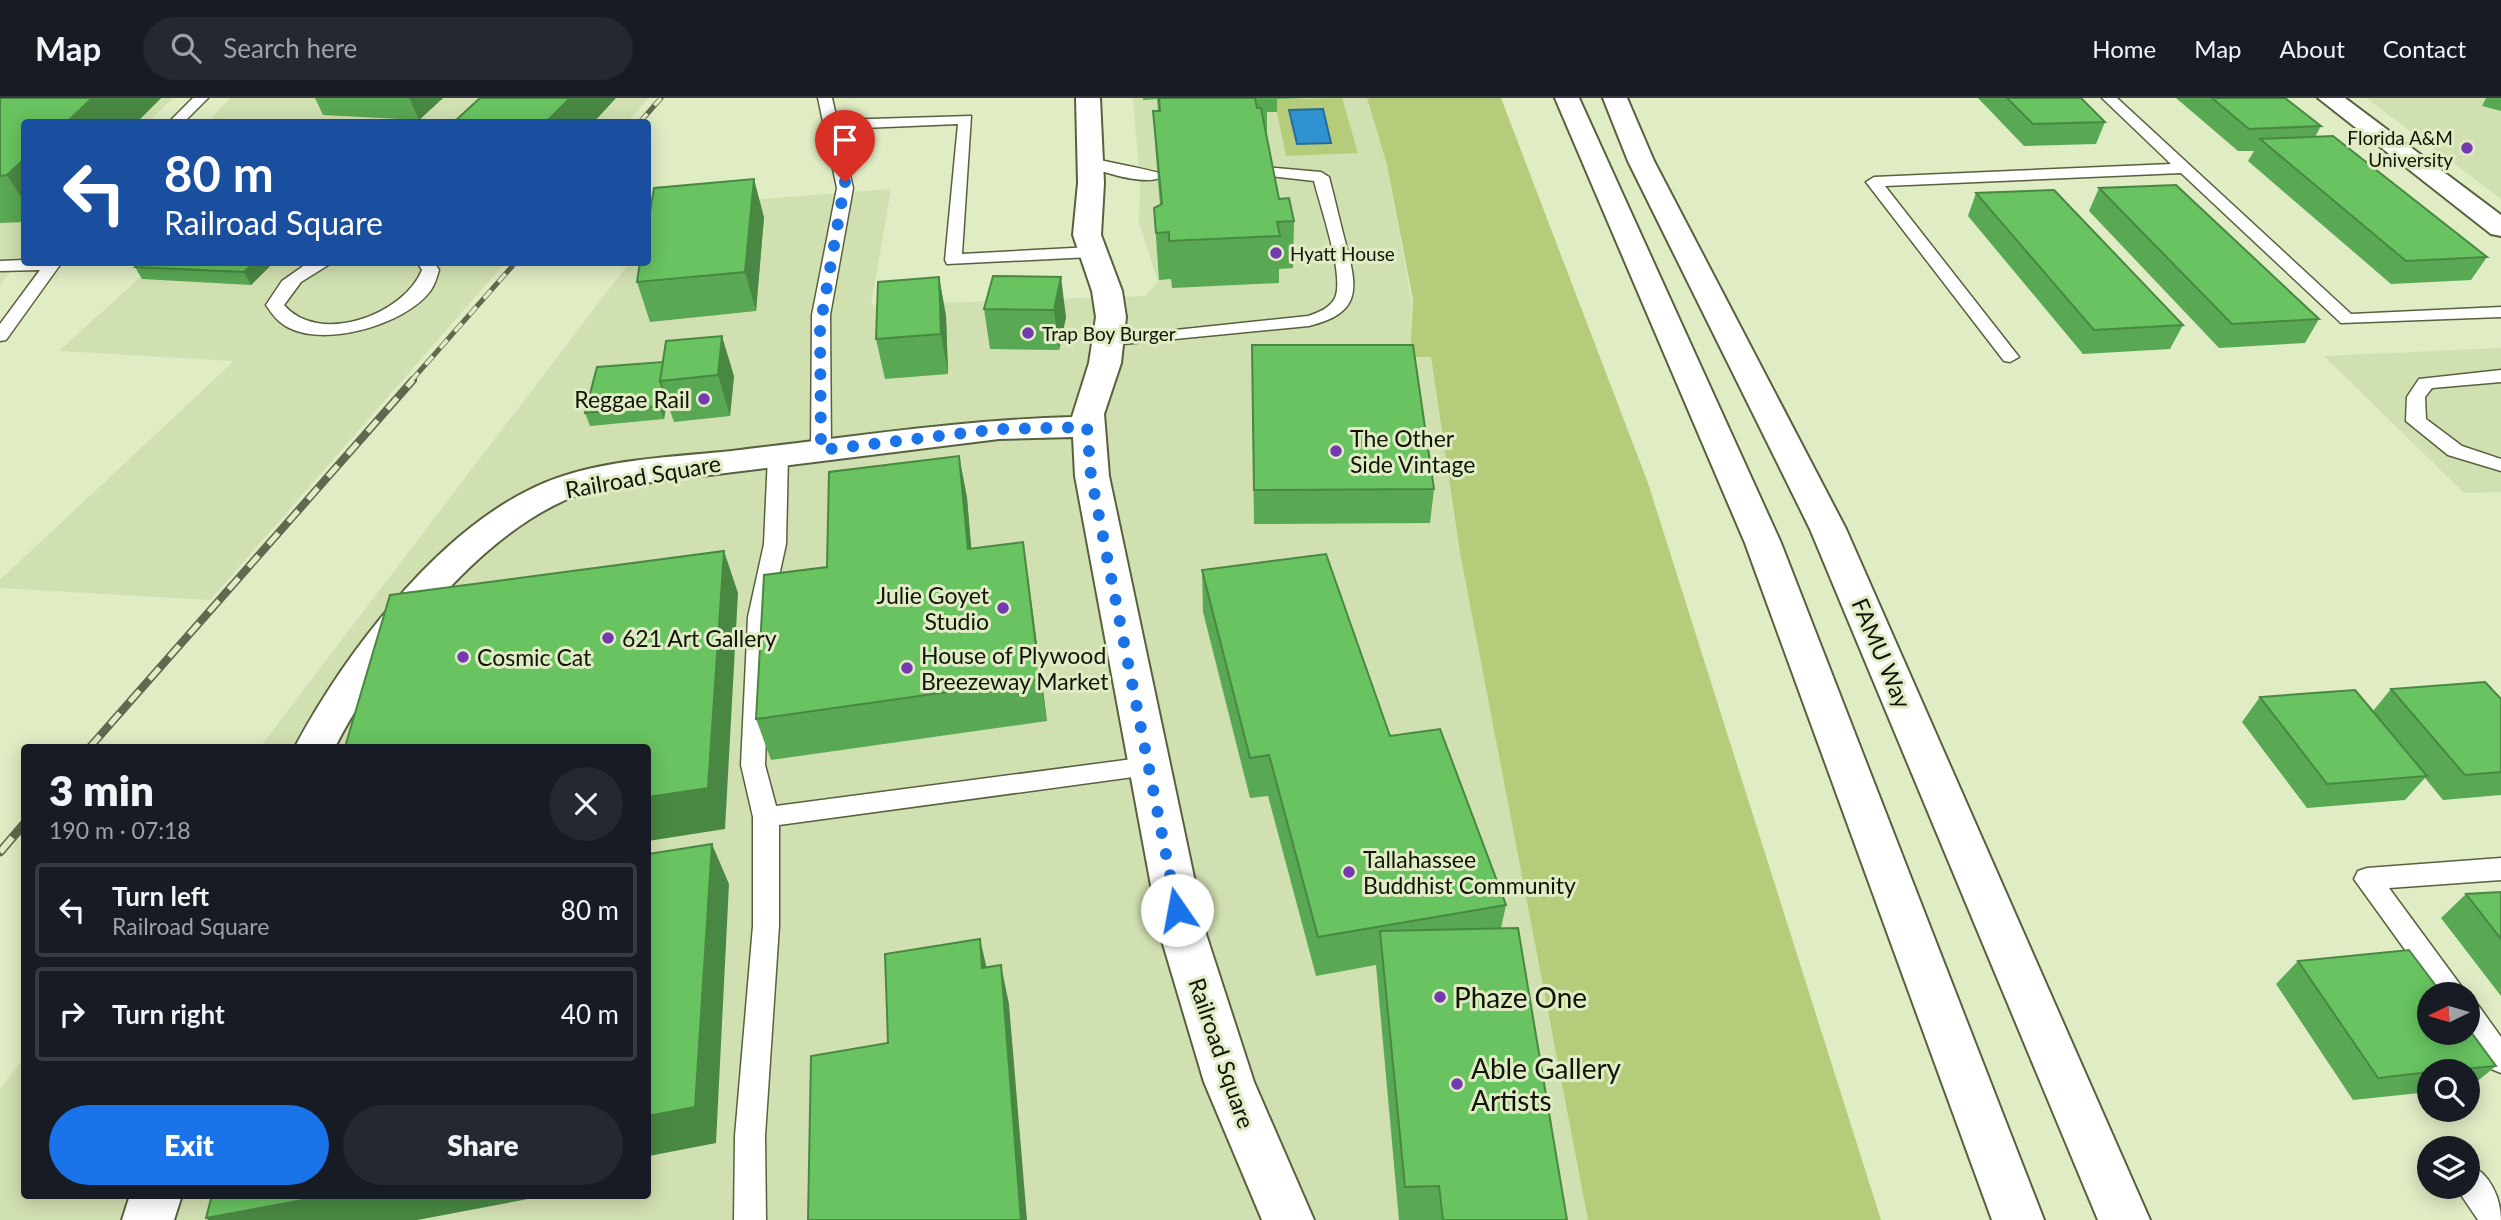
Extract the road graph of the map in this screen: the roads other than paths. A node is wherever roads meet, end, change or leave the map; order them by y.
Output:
1 (201, 98) edge
2 (825, 98) edge
3 (1088, 98) edge
4 (2109, 98) edge
5 (2330, 98) edge
6 (1567, 99) edge
7 (1619, 103) edge
8 (179, 119) edge
9 (832, 125) junction
10 (1091, 163) junction
11 (2185, 168) junction
12 (1265, 172) edge
13 (1157, 176) edge
14 (1321, 177) joint
15 (2501, 228) edge
16 (1091, 252) junction
17 (21, 265) edge
18 (0, 266) edge
19 (52, 266) edge
20 (307, 266) edge
21 (317, 266) edge
22 (428, 266) edge
23 (297, 276) junction
24 (2501, 312) edge
25 (0, 336) edge
26 (1109, 342) junction
27 (2010, 357) dead end
28 (2501, 376) edge
29 (1087, 427) junction
30 (821, 450) junction
31 (778, 456) junction
32 (2501, 465) edge
33 (317, 744) edge
34 (1148, 766) junction
35 (766, 817) junction
36 (2501, 869) edge
37 (2443, 982) edge
38 (2480, 1031) edge
39 (2501, 1060) edge
40 (2480, 1197) edge
41 (155, 1199) edge
42 (148, 1220) edge
43 (750, 1220) edge
44 (1288, 1220) edge
45 (2018, 1220) edge
46 (2124, 1220) edge
47 (2496, 1220) edge

1 - 8 lane
2 - 9 lane
3 - 10 street, Railroad Square
4 - 11 lane
5 - 15 street
6 - 45 street
7 - 46 street, FAMU Way
9 - 16 lane
9 - 30 lane
10 - 13 lane
10 - 16 street, Railroad Square
11 - 24 lane
11 - 27 lane
12 - 14 lane
14 - 26 lane
16 - 26 street, Railroad Square
17 - 18 lane
19 - 25 lane
20 - 23 lane
21 - 23 lane
22 - 23 lane
26 - 29 street, Railroad Square
28 - 32 lane
29 - 30 street, Railroad Square
29 - 34 street, Railroad Square
30 - 31 street, Railroad Square
31 - 33 street, Railroad Square
31 - 35 lane
34 - 35 lane
34 - 44 street, Railroad Square
35 - 43 lane
36 - 37 lane
38 - 39 lane
40 - 47 lane
41 - 42 street

